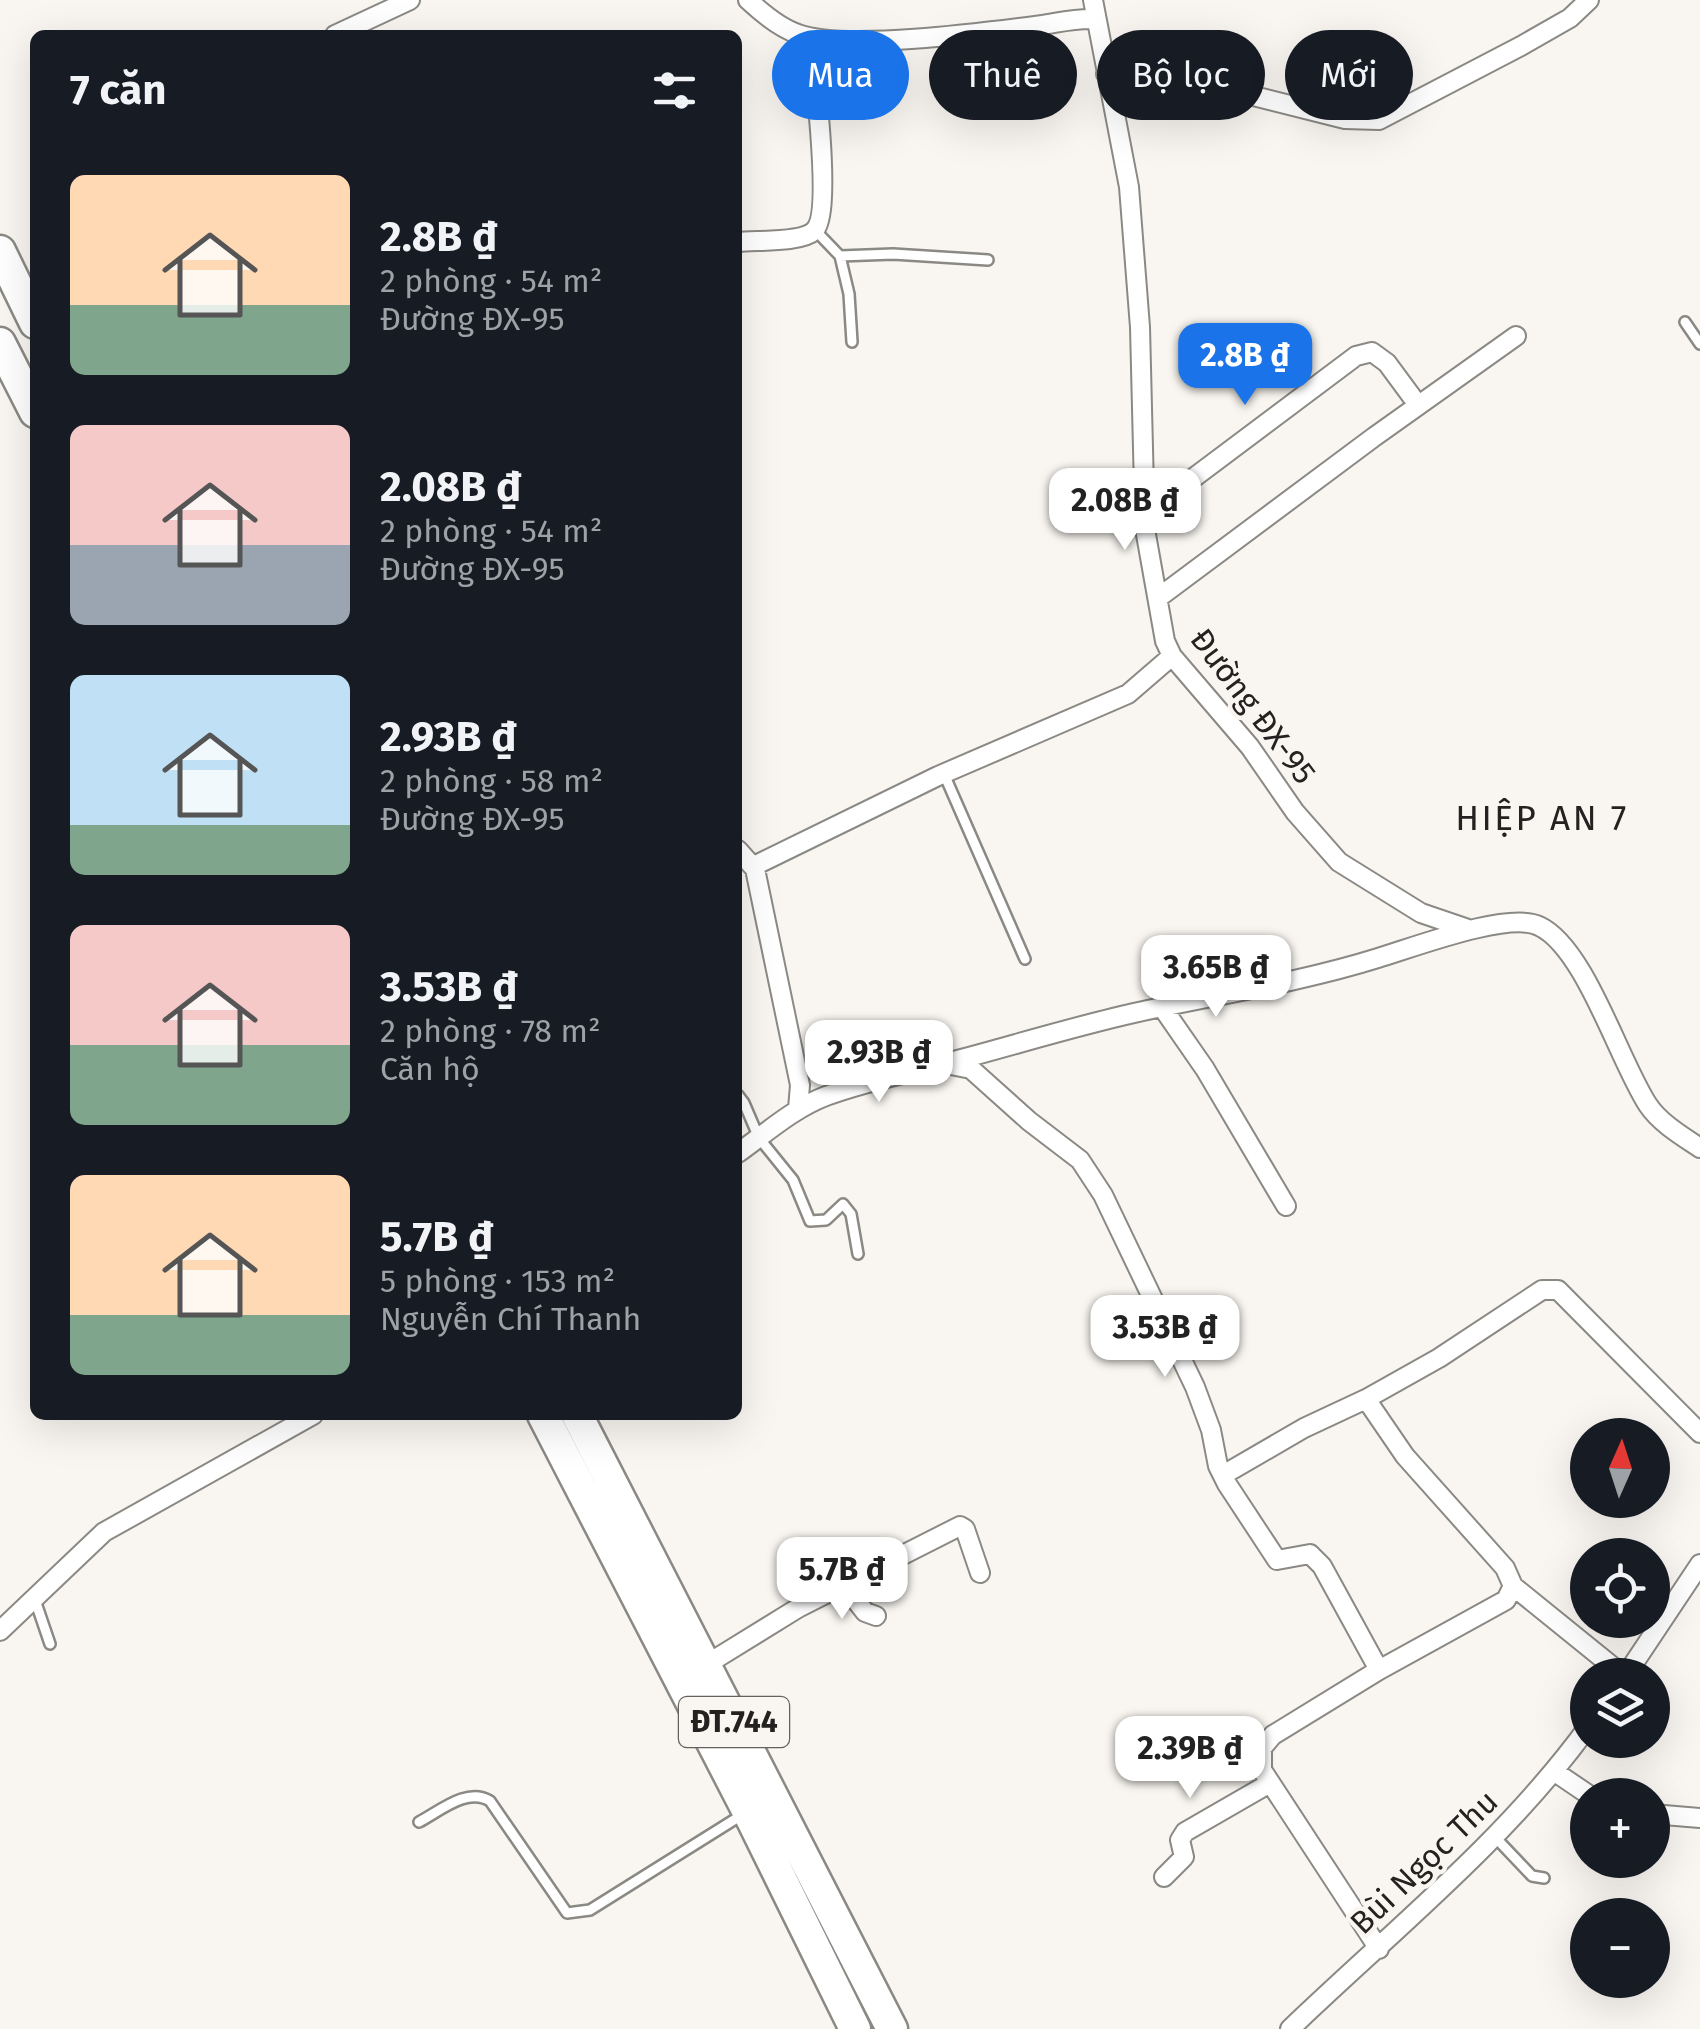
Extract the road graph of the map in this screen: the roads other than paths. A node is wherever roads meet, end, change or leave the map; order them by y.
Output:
1 (410, 0) edge
2 (748, 0) edge
3 (1094, 0) edge
4 (1590, 0) edge
5 (1096, 20) junction
6 (346, 30) edge
7 (789, 30) edge
8 (1098, 30) edge
9 (909, 36) edge
10 (1265, 99) edge
11 (819, 120) edge
12 (1115, 120) edge
13 (815, 230) junction
14 (742, 242) edge
15 (0, 251) edge
16 (840, 256) junction
17 (988, 260) dead end
18 (16, 280) edge
19 (30, 312) edge
20 (1685, 322) dead end
21 (1516, 336) dead end
22 (852, 342) dead end
23 (0, 343) edge
24 (1700, 344) edge
25 (30, 402) edge
26 (1418, 405) junction
27 (1144, 515) junction
28 (1158, 598) junction
29 (1172, 656) junction
30 (944, 774) junction
31 (742, 854) edge
32 (755, 869) junction
33 (1475, 930) junction
34 (1024, 959) dead end
35 (1162, 1007) junction
36 (946, 1064) junction
37 (742, 1101) edge
38 (798, 1109) junction
39 (760, 1138) junction
40 (1700, 1148) edge
41 (742, 1150) edge
42 (1286, 1206) dead end
43 (858, 1254) dead end
44 (1366, 1399) junction
45 (304, 1420) edge
46 (546, 1420) edge
47 (579, 1420) edge
48 (1700, 1434) edge
49 (1223, 1475) junction
50 (1700, 1564) edge
51 (980, 1572) dead end
52 (843, 1584) junction
53 (1513, 1586) junction
54 (34, 1597) junction
55 (876, 1616) dead end
56 (0, 1631) edge
57 (50, 1644) dead end
58 (1603, 1658) edge
59 (1637, 1658) edge
60 (1379, 1670) junction
61 (692, 1674) junction
62 (1570, 1752) edge
63 (1555, 1772) junction
64 (1570, 1782) edge
65 (1270, 1783) junction
66 (748, 1812) junction
67 (1670, 1816) edge
68 (1700, 1818) edge
69 (419, 1822) dead end
70 (1494, 1836) junction
71 (1164, 1876) dead end
72 (1544, 1878) dead end
73 (1379, 1950) junction
74 (860, 1966) junction
75 (832, 1980) junction
76 (854, 2029) edge
77 (892, 2029) edge
78 (1290, 2029) edge

1 - 6 street
2 - 7 street
3 - 5 street, Đường ĐX-95
4 - 10 street
5 - 8 street, Đường ĐX-95
5 - 9 street
11 - 13 street
12 - 27 street, Đường ĐX-95
13 - 14 street
13 - 16 lane
15 - 18 main road
16 - 17 lane
16 - 22 lane
18 - 19 main road
20 - 24 lane
21 - 26 street
23 - 25 main road
26 - 27 street
26 - 28 street
27 - 28 street, Đường ĐX-95
28 - 29 street, Đường ĐX-95
29 - 30 street
29 - 33 street, Đường ĐX-95
30 - 32 street
30 - 34 lane
31 - 32 street
32 - 38 street
33 - 35 street, Đường ĐX-95
33 - 40 street, Đường ĐX-95
35 - 36 street, Đường ĐX-95
35 - 42 street
36 - 38 street, Đường ĐX-95
36 - 49 street
37 - 39 lane
38 - 39 street, Đường ĐX-95
39 - 41 street, Đường ĐX-95
39 - 43 lane
44 - 48 street
44 - 49 street
44 - 53 street
45 - 54 street
46 - 61 main road, ĐT.744
47 - 61 main road, ĐT.744
49 - 60 street
50 - 59 street
51 - 52 street
52 - 55 street
52 - 61 street
53 - 58 street
53 - 60 street
54 - 56 street
54 - 57 lane
60 - 65 street
61 - 66 main road, ĐT.744
61 - 74 main road, ĐT.744
62 - 63 street, Bùi Ngọc Thu
63 - 64 street
63 - 70 street, Bùi Ngọc Thu
65 - 71 street
65 - 73 street
66 - 69 lane
66 - 75 main road, ĐT.744
67 - 68 street
70 - 72 lane
70 - 73 street, Bùi Ngọc Thu
73 - 78 street, Bùi Ngọc Thu
74 - 75 main road
74 - 77 main road, ĐT.744
75 - 76 main road, ĐT.744

